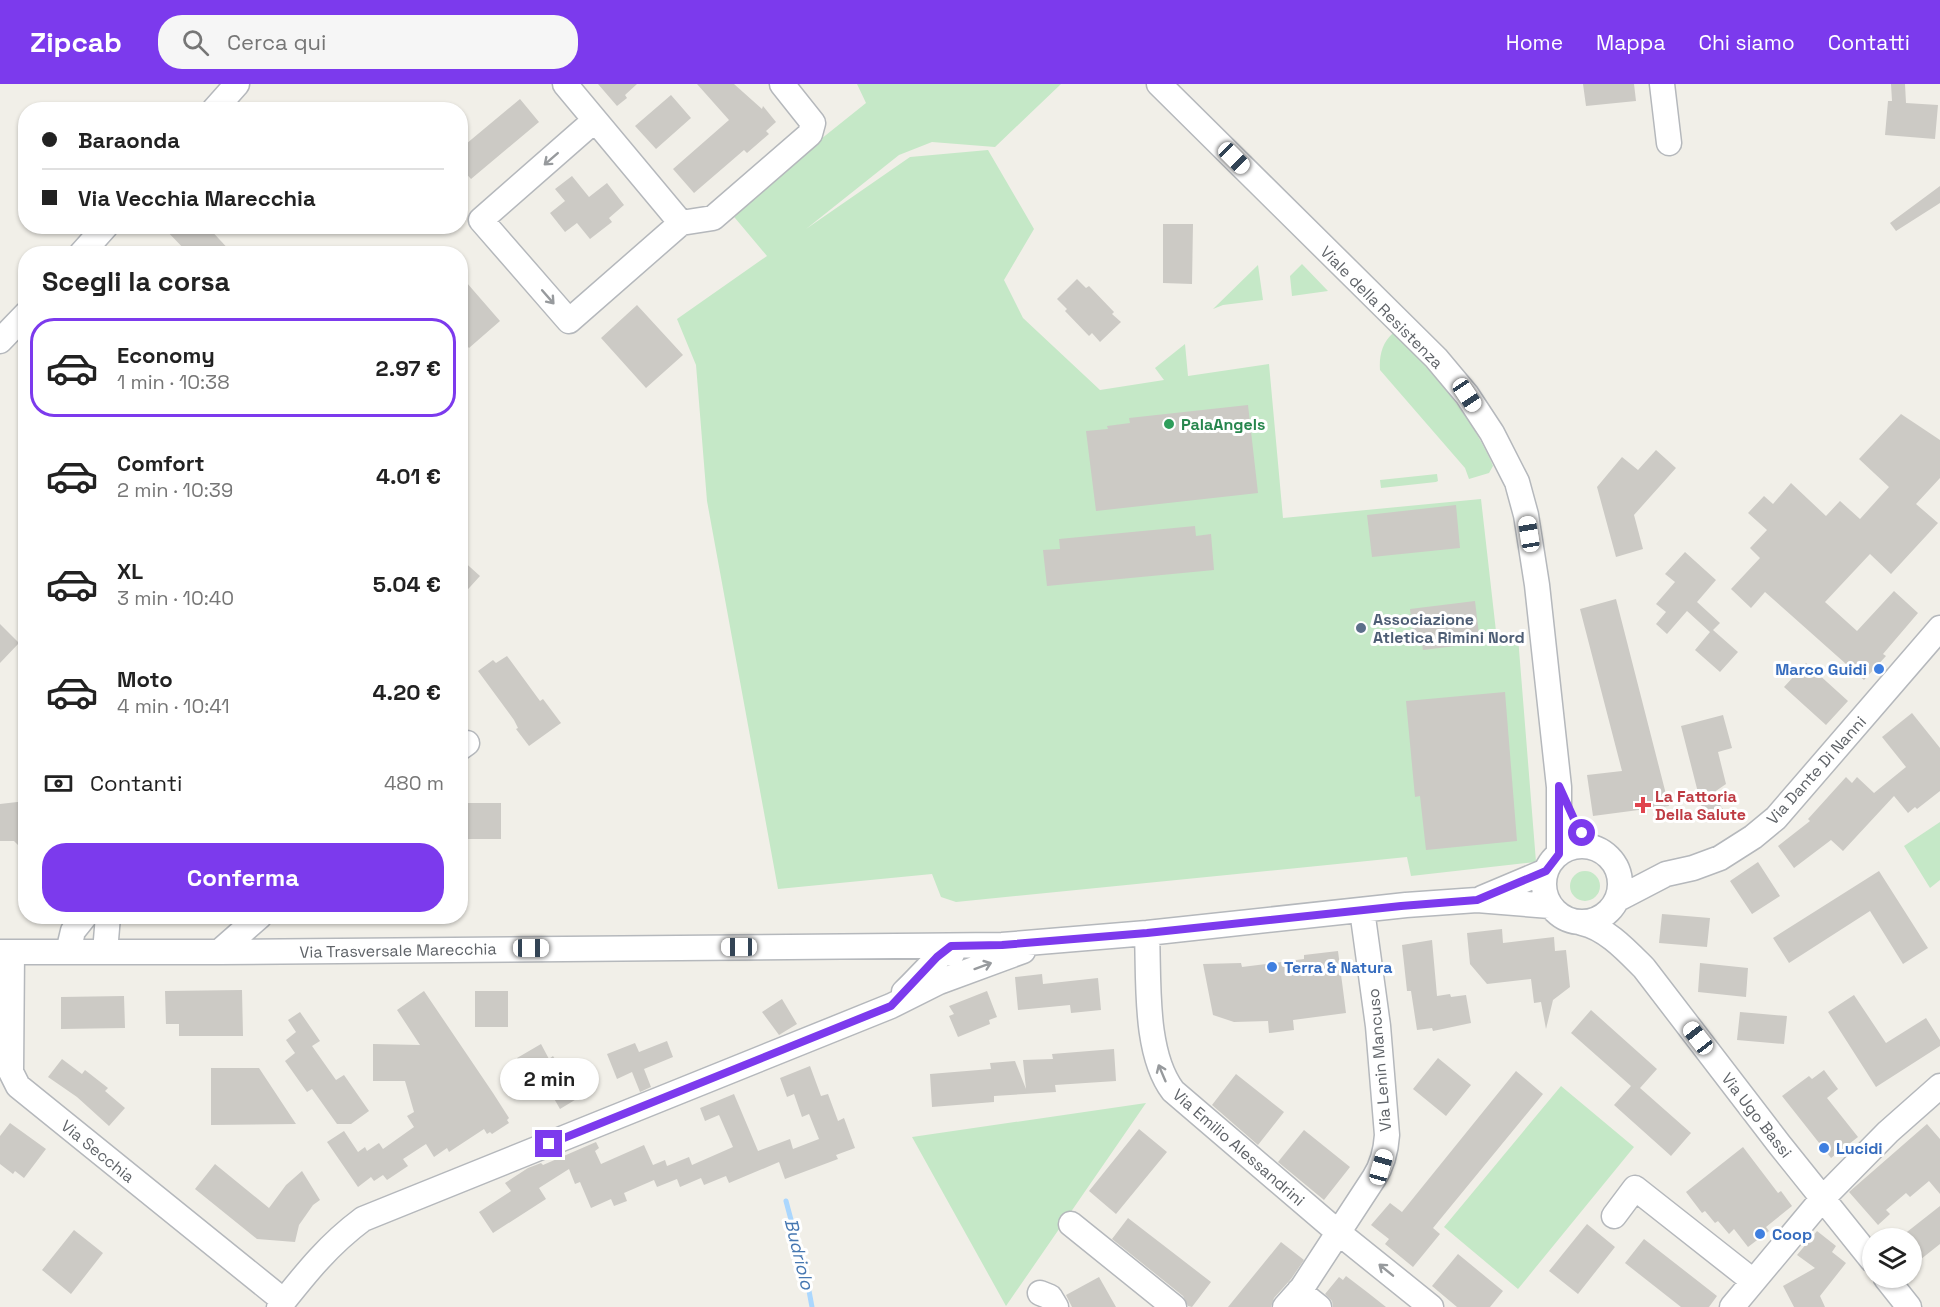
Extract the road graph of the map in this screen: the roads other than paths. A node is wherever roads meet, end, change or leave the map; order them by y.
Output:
1 (237, 84) edge
2 (565, 84) edge
3 (782, 84) edge
4 (1159, 84) edge
5 (1662, 84) edge
6 (221, 102) edge
7 (595, 120) junction
8 (1669, 142) dead end
9 (687, 223) junction
10 (99, 234) edge
11 (88, 246) edge
12 (18, 322) edge
13 (0, 341) edge
14 (1940, 628) edge
15 (1559, 786) junction
16 (1592, 847) junction
17 (1553, 862) junction
18 (1616, 866) junction
19 (1666, 874) junction
20 (1477, 900) junction
21 (1616, 903) junction
22 (1550, 906) junction
23 (1362, 910) junction
24 (1582, 923) junction
25 (79, 924) edge
26 (107, 924) edge
27 (251, 924) edge
28 (1147, 933) junction
29 (1050, 942) junction
30 (951, 946) junction
31 (884, 947) junction
32 (6, 952) edge
33 (68, 952) junction
34 (105, 952) junction
35 (219, 952) junction
36 (1644, 968) junction
37 (939, 982) junction
38 (897, 999) junction
39 (5, 1028) edge
40 (1940, 1086) edge
41 (1822, 1198) junction
42 (1614, 1216) dead end
43 (1071, 1224) dead end
44 (1339, 1233) junction
45 (1862, 1248) edge
46 (1753, 1281) junction
47 (1894, 1288) edge
48 (1292, 1299) edge
49 (281, 1304) edge
50 (1174, 1307) edge
51 (1319, 1307) edge
52 (1431, 1307) edge
53 (1732, 1307) edge
54 (1909, 1307) edge

1 - 6 street
2 - 7 street
3 - 9 street
4 - 15 street, Viale della Resistenza
5 - 8 street
7 - 9 street
7 -> 9 street
10 - 11 street
12 - 13 street
14 - 19 street, Via Dante Di Nanni
15 - 16 street, Viale della Resistenza
15 - 17 street, Viale della Resistenza
16 - 17 street
16 - 18 street
17 - 20 street, Via Trasversale Marecchia
17 - 22 street
18 - 19 street, Via Dante Di Nanni
18 - 21 street
19 - 21 street, Via Dante Di Nanni
20 - 22 street, Via Trasversale Marecchia
20 - 23 street, Via Trasversale Marecchia
21 - 24 street
21 - 36 street, Via Ugo Bassi
22 - 24 street
23 - 28 street, Via Trasversale Marecchia
23 - 44 street, Via Lenin Mancuso
24 - 36 street, Via Ugo Bassi
25 - 33 street
26 - 34 street
27 - 35 street
28 - 29 street, Via Trasversale Marecchia
44 -> 28 street, Via Emilio Alessandrini
29 - 30 street, Via Trasversale Marecchia
37 -> 29 street
30 - 31 street, Via Trasversale Marecchia
30 - 37 street
30 - 38 street
31 - 35 street, Via Trasversale Marecchia
31 - 38 street
32 - 33 street, Via Trasversale Marecchia
32 - 39 street, Via Secchia
33 - 34 street, Via Trasversale Marecchia
34 - 35 street, Via Trasversale Marecchia
36 - 41 street, Via Ugo Bassi
37 - 38 street
38 - 49 street
39 - 49 street, Via Secchia
40 - 41 street
41 - 45 street, Via Ugo Bassi
41 - 46 street
42 - 46 street
43 - 50 street
44 - 48 street, Via Lenin Mancuso
52 -> 44 street, Via Emilio Alessandrini
46 - 53 street
47 - 54 street
48 - 51 street

